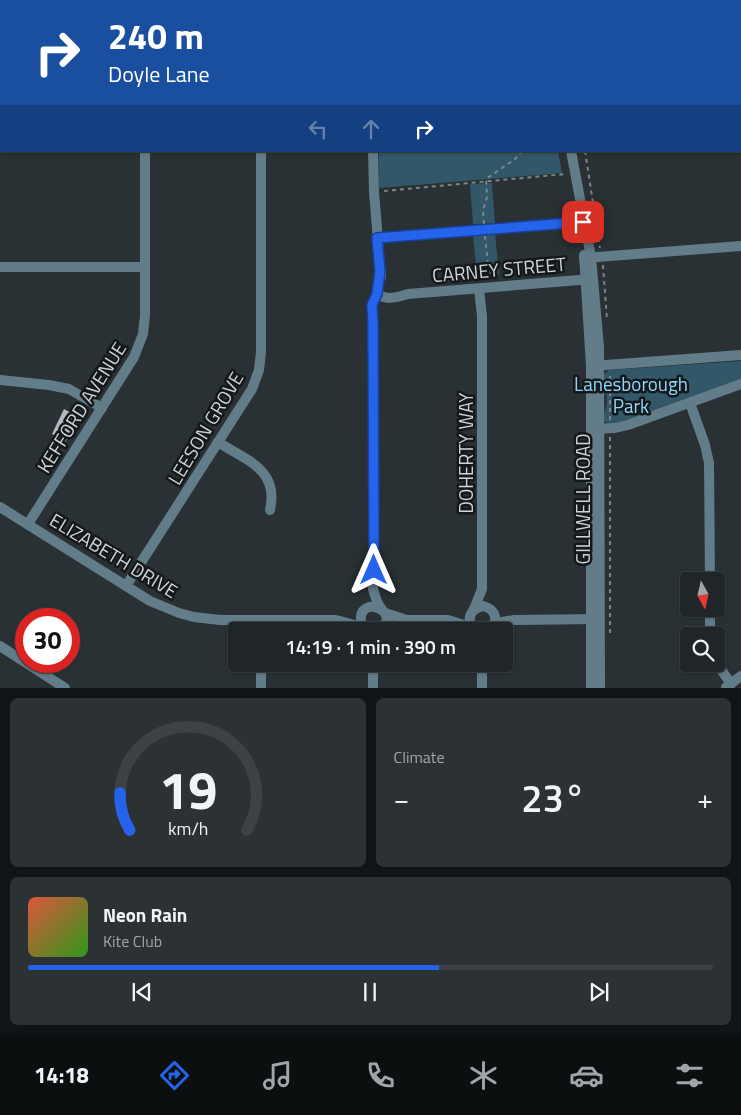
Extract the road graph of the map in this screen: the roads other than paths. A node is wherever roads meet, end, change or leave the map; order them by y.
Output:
1 (145, 152) edge
2 (261, 152) edge
3 (373, 152) edge
4 (571, 152) edge
5 (583, 222) junction
6 (377, 238) junction
7 (741, 246) edge
8 (587, 257) junction
9 (0, 267) edge
10 (145, 267) junction
11 (590, 279) junction
12 (482, 288) junction
13 (382, 295) junction
14 (741, 355) edge
15 (595, 366) junction
16 (0, 380) edge
17 (741, 384) edge
18 (690, 403) junction
19 (102, 408) junction
20 (595, 429) junction
21 (218, 442) junction
22 (0, 507) edge
23 (270, 510) dead end
24 (28, 524) junction
25 (710, 572) edge
26 (126, 586) junction
27 (374, 589) junction
28 (482, 590) junction
29 (364, 610) junction
30 (473, 610) junction
31 (383, 611) junction
32 (493, 611) junction
33 (261, 619) joint
34 (596, 619) junction
35 (336, 620) junction
36 (406, 620) junction
37 (448, 620) junction
38 (514, 620) junction
39 (342, 622) edge
40 (361, 622) edge
41 (385, 622) edge
42 (401, 622) edge
43 (453, 622) edge
44 (469, 622) edge
45 (494, 622) edge
46 (502, 622) edge
47 (0, 646) edge
48 (261, 672) edge
49 (373, 672) edge
50 (482, 672) edge
51 (721, 672) edge
52 (741, 676) edge
53 (728, 686) edge
54 (65, 688) edge
55 (261, 688) edge
56 (374, 688) edge
57 (482, 688) edge
58 (591, 688) edge
59 (600, 688) edge

1 - 10 street, KEFFORD AVENUE
2 - 21 street, LEESON GROVE
3 - 6 street
4 - 5 street, GILLWELL ROAD
5 - 6 lane
5 - 8 street, GILLWELL ROAD
6 - 13 street
7 - 8 street
8 - 11 street, GILLWELL ROAD
9 - 10 street
10 - 19 street, KEFFORD AVENUE
11 - 12 street, CARNEY STREET
11 - 15 street, GILLWELL ROAD
12 - 13 street, CARNEY STREET
12 - 28 street, DOHERTY WAY
13 - 27 street
14 - 15 street
15 - 20 street, GILLWELL ROAD
16 - 19 street
17 - 18 street
18 - 20 street
18 - 25 street
19 - 24 street, KEFFORD AVENUE
20 - 34 street, GILLWELL ROAD
21 - 23 street
21 - 26 street, LEESON GROVE
22 - 24 street, ELIZABETH DRIVE
24 - 26 street, ELIZABETH DRIVE
26 - 33 street, ELIZABETH DRIVE
27 - 29 street
27 - 31 street
28 - 30 street, DOHERTY WAY
28 - 32 street, DOHERTY WAY
29 - 31 street
29 - 35 street, ELIZABETH DRIVE
29 - 40 street
30 - 32 street
30 - 37 street
30 - 44 street
31 - 36 street
31 - 41 street
32 - 38 street
32 - 45 street
33 - 35 street, ELIZABETH DRIVE
34 - 38 street
34 - 58 street, GILLWELL ROAD
34 - 59 street, GILLWELL ROAD
35 - 39 street, ELIZABETH DRIVE
36 - 37 street
36 - 42 street
37 - 43 street
38 - 46 street
47 - 54 street
48 - 55 street
49 - 56 street
50 - 57 street
51 - 53 street
52 - 53 street

